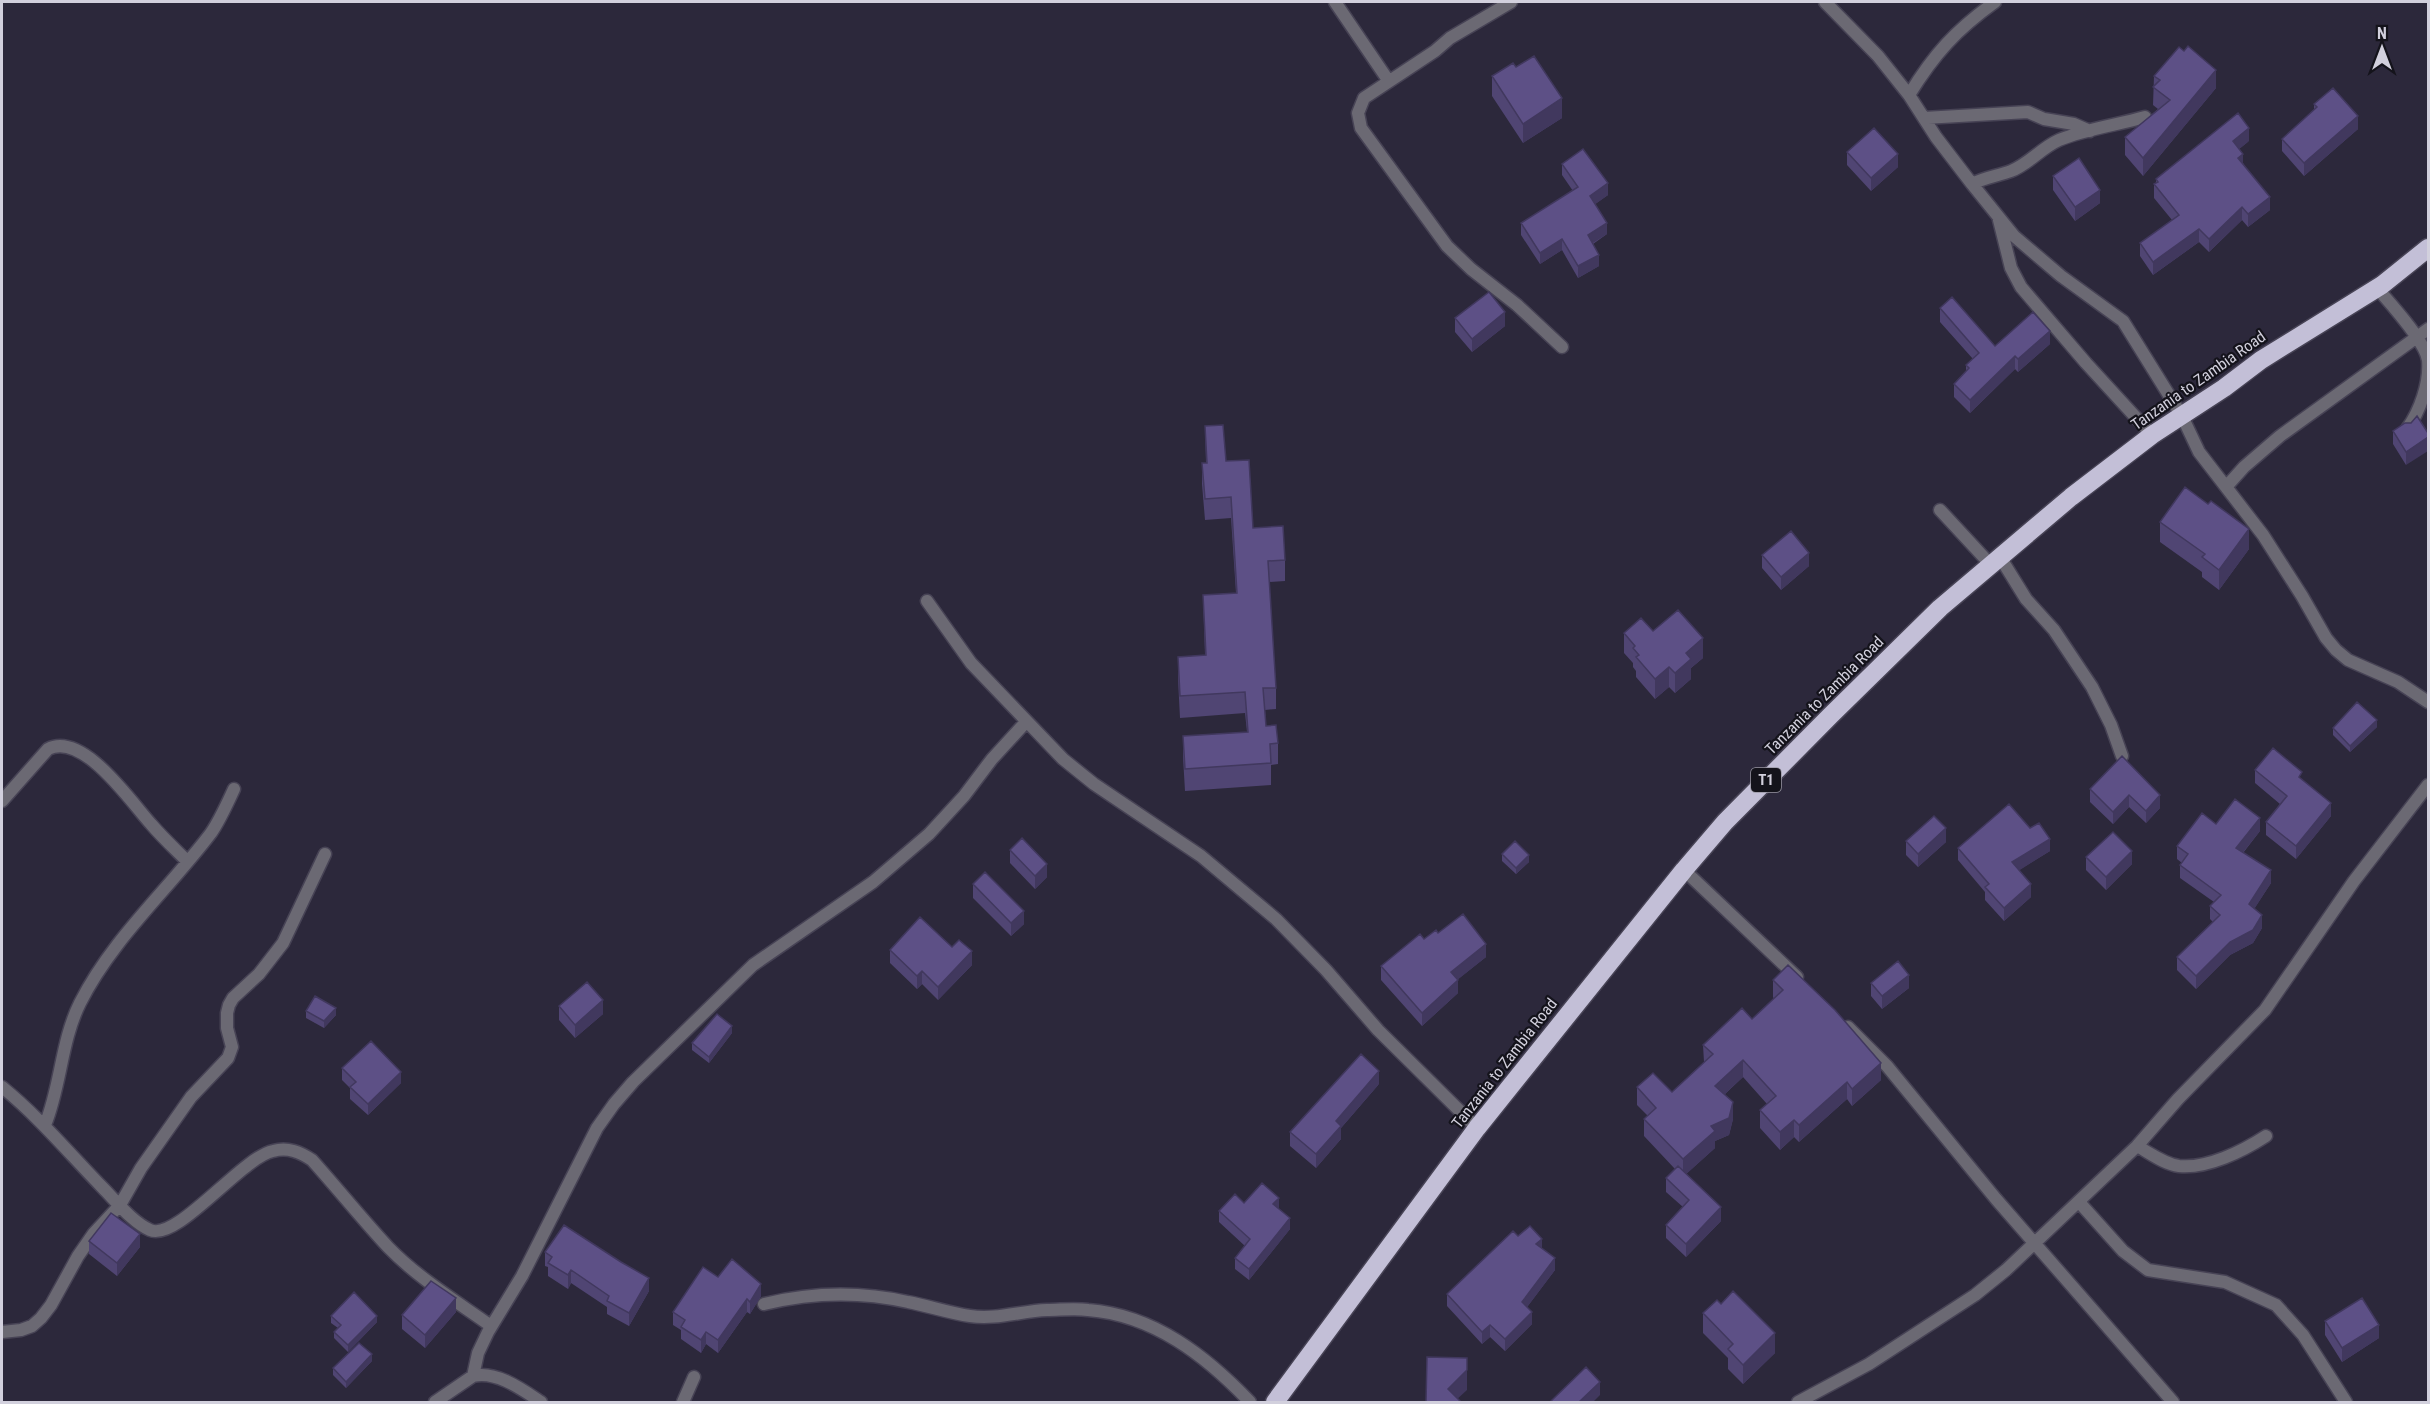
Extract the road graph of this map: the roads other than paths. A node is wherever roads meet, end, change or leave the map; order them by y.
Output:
1 (1335, 2) edge
2 (1511, 2) edge
3 (1826, 2) edge
4 (1995, 2) edge
5 (1388, 80) junction
6 (1909, 95) junction
7 (2145, 117) edge
8 (1924, 118) junction
9 (2090, 132) junction
10 (1972, 184) junction
11 (1999, 219) junction
12 (2428, 248) edge
13 (2377, 288) junction
14 (2428, 329) edge
15 (2416, 337) junction
16 (1562, 347) dead end
17 (2182, 416) junction
18 (2407, 429) edge
19 (2152, 435) junction
20 (2226, 487) junction
21 (1940, 510) dead end
22 (1996, 561) junction
23 (927, 601) dead end
24 (2428, 702) edge
25 (1026, 722) junction
26 (2122, 756) edge
27 (2428, 785) edge
28 (234, 789) dead end
29 (2, 801) edge
30 (325, 854) dead end
31 (187, 861) junction
32 (1684, 870) junction
33 (1808, 988) edge
34 (1840, 1019) edge
35 (2, 1087) edge
36 (45, 1125) junction
37 (1477, 1128) junction
38 (2266, 1136) dead end
39 (2137, 1146) junction
40 (2079, 1202) junction
41 (120, 1205) junction
42 (2034, 1242) junction
43 (764, 1304) dead end
44 (491, 1326) junction
45 (2, 1332) edge
46 (472, 1376) junction
47 (694, 1377) dead end
48 (435, 1402) edge
49 (541, 1402) edge
50 (684, 1402) edge
51 (1250, 1402) edge
52 (1275, 1402) edge
53 (1798, 1402) edge
54 (2173, 1402) edge
55 (2346, 1402) edge

1 - 5 street
2 - 5 street
3 - 6 street
4 - 6 street
5 - 16 street
6 - 8 street
7 - 9 street
8 - 9 street
8 - 10 street
9 - 10 street
10 - 11 street
11 - 17 street
11 - 19 street
12 - 13 highway, Tanzania to Zambia Road / T1
13 - 15 street
13 - 17 highway, Tanzania to Zambia Road / T1
14 - 15 street
15 - 18 street
15 - 20 street
17 - 19 highway, Tanzania to Zambia Road / T1
17 - 20 street
19 - 22 highway, Tanzania to Zambia Road / T1
20 - 24 street
21 - 22 street
22 - 26 street
22 - 32 highway, Tanzania to Zambia Road / T1
23 - 25 street
25 - 37 street
25 - 44 street
27 - 39 street
28 - 31 street
29 - 31 street
30 - 41 street
31 - 36 street
32 - 33 street
32 - 37 highway, Tanzania to Zambia Road / T1
34 - 42 street
35 - 36 street
36 - 41 street
37 - 52 highway, Tanzania to Zambia Road / T1
38 - 39 street
39 - 40 street
40 - 42 street
40 - 55 street
41 - 44 street
41 - 45 street
42 - 53 street
42 - 54 street
43 - 51 street
44 - 46 street
46 - 48 street
46 - 49 street
47 - 50 street

